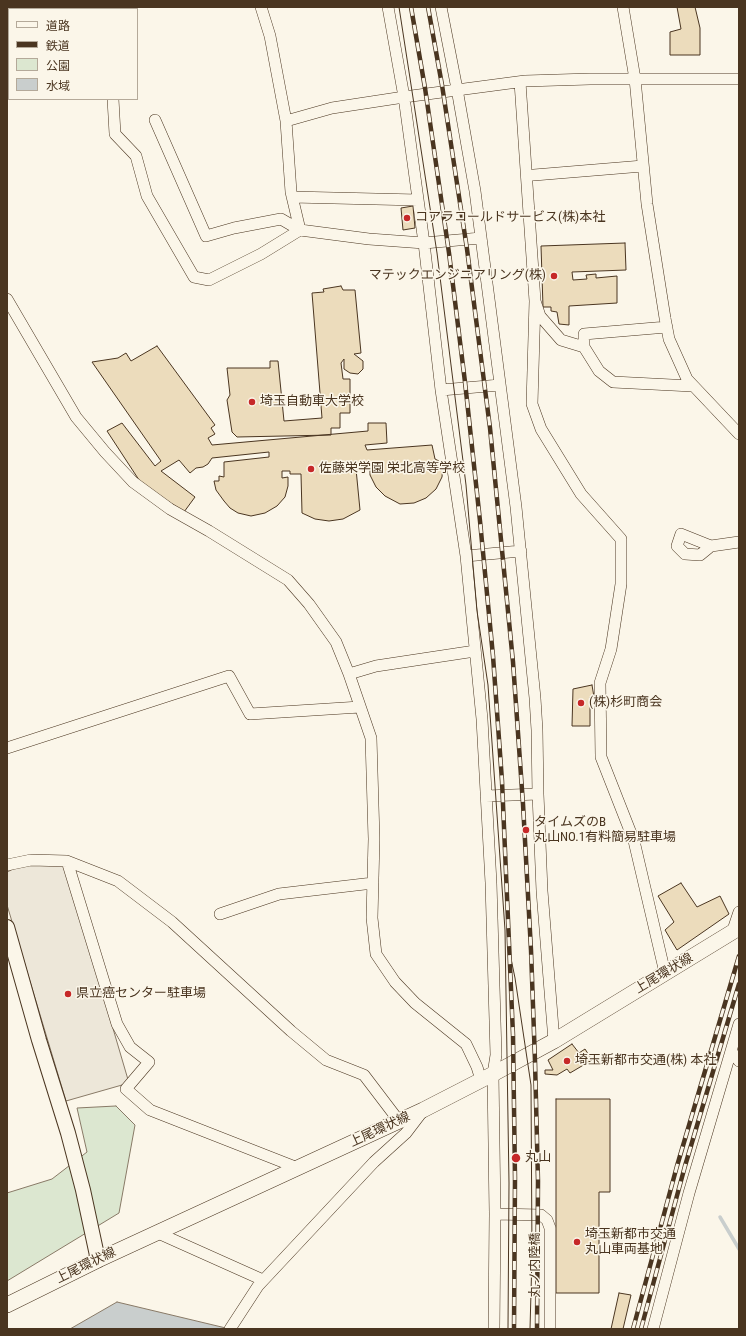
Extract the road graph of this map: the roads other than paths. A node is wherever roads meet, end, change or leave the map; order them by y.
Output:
1 (261, 7) edge
2 (388, 7) edge
3 (441, 7) edge
4 (623, 7) edge
5 (635, 79) junction
6 (739, 79) edge
7 (520, 82) junction
8 (457, 89) junction
9 (404, 97) junction
10 (113, 100) edge
11 (155, 120) dead end
12 (286, 121) junction
13 (643, 166) junction
14 (534, 175) dead end
15 (292, 196) junction
16 (418, 200) junction
17 (300, 230) junction
18 (481, 238) junction
19 (424, 243) junction
20 (7, 299) edge
21 (535, 301) junction
22 (666, 327) junction
23 (584, 347) junction
24 (500, 385) junction
25 (692, 386) junction
26 (441, 390) junction
27 (739, 434) edge
28 (739, 542) edge
29 (711, 546) dead end
30 (520, 551) junction
31 (466, 556) junction
32 (475, 651) junction
33 (349, 674) junction
34 (360, 707) junction
35 (7, 748) edge
36 (538, 794) junction
37 (486, 796) junction
38 (67, 861) junction
39 (7, 865) edge
40 (373, 883) junction
41 (739, 912) edge
42 (220, 914) dead end
43 (7, 927) edge
44 (736, 930) edge
45 (665, 973) junction
46 (739, 1024) edge
47 (554, 1041) junction
48 (730, 1051) junction
49 (739, 1061) edge
50 (487, 1077) junction
51 (423, 1110) junction
52 (399, 1121) junction
53 (298, 1168) junction
54 (495, 1214) junction
55 (158, 1233) junction
56 (98, 1260) junction
57 (263, 1280) junction
58 (7, 1305) edge
59 (230, 1329) edge
60 (494, 1329) edge
61 (550, 1329) edge
62 (653, 1329) edge

1 - 12 street
2 - 9 street
3 - 8 street
4 - 5 street
5 - 6 street
5 - 7 street
5 - 13 street
7 - 8 street
7 - 21 street
8 - 9 street
8 - 18 street
9 - 12 street
9 - 16 street
10 - 17 street
11 - 17 street
12 - 15 street
13 - 14 street
13 - 22 street
15 - 16 street
15 - 17 street
16 - 19 street
17 - 19 street
18 - 19 street
18 - 24 street
19 - 26 street
20 - 33 street
21 - 23 street
21 - 45 street
22 - 23 street
22 - 25 street
23 - 25 street
24 - 26 street
24 - 30 street
25 - 27 street
26 - 31 street
28 - 29 street
30 - 31 street
30 - 36 street
31 - 32 street
32 - 33 street
32 - 37 street
33 - 34 street
34 - 35 street
34 - 40 street
36 - 37 street
36 - 47 street
37 - 50 street
38 - 39 street
38 - 52 street
38 - 53 street
40 - 42 street
40 - 50 street
41 - 44 street
43 - 56 street
44 - 45 main road, 上尾環状線
45 - 47 main road, 上尾環状線
46 - 48 street
47 - 50 main road, 上尾環状線
48 - 49 street
48 - 62 street
50 - 51 main road, 上尾環状線
50 - 54 street
51 - 52 main road, 上尾環状線
51 - 57 street
52 - 53 main road, 上尾環状線
53 - 55 main road, 上尾環状線
54 - 60 street
54 - 61 street, 丸ノ内陸橋
55 - 56 main road, 上尾環状線
55 - 57 street
56 - 58 main road, 上尾環状線
57 - 59 street

